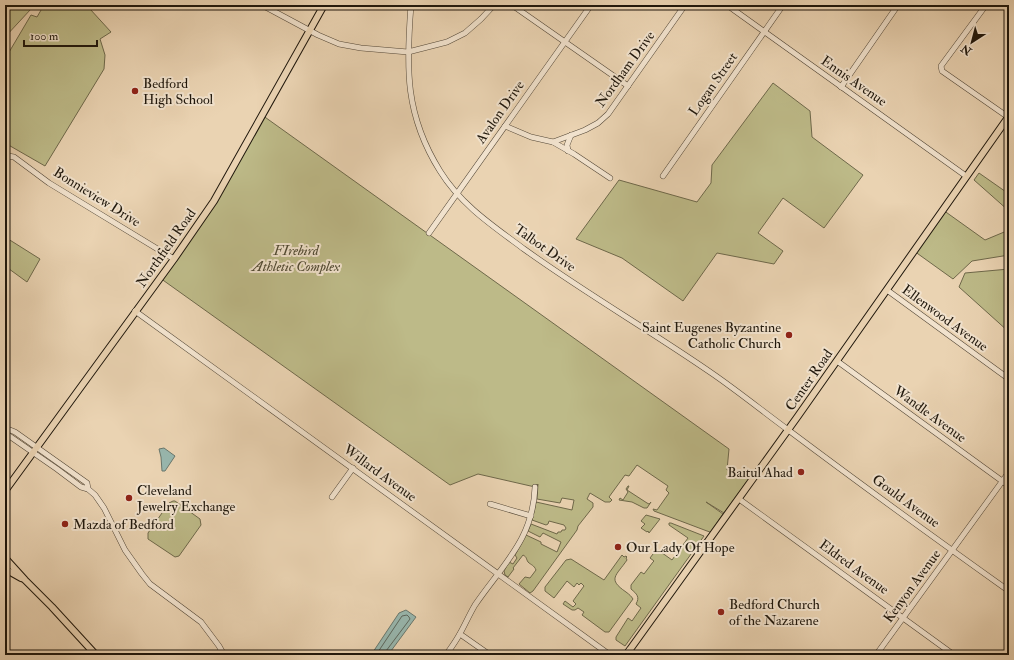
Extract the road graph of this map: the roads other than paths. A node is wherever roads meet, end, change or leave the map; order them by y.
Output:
1 (262, 5) edge
2 (324, 5) edge
3 (411, 5) edge
4 (494, 5) edge
5 (512, 5) edge
6 (590, 5) edge
7 (685, 5) edge
8 (727, 5) edge
9 (783, 5) edge
10 (898, 5) edge
11 (986, 5) edge
12 (310, 30) junction
13 (764, 32) junction
14 (565, 42) junction
15 (408, 52) junction
16 (628, 86) junction
17 (841, 87) junction
18 (1008, 116) edge
19 (505, 126) junction
20 (571, 135) junction
21 (552, 142) junction
22 (568, 151) junction
23 (7, 157) edge
24 (663, 176) dead end
25 (966, 176) junction
26 (610, 178) dead end
27 (457, 194) junction
28 (429, 233) dead end
29 (174, 259) junction
30 (887, 290) junction
31 (135, 311) junction
32 (837, 362) junction
33 (1009, 379) edge
34 (5, 428) edge
35 (788, 430) junction
36 (5, 433) edge
37 (35, 449) junction
38 (353, 468) junction
39 (1009, 472) edge
40 (1002, 481) junction
41 (1009, 486) edge
42 (535, 487) dead end
43 (5, 491) edge
44 (332, 497) dead end
45 (739, 499) junction
46 (490, 504) dead end
47 (531, 516) junction
48 (952, 550) junction
49 (5, 558) edge
50 (5, 569) edge
51 (498, 574) junction
52 (25, 580) junction
53 (1009, 592) edge
54 (903, 618) junction
55 (460, 634) junction
56 (628, 653) edge
57 (96, 655) edge
58 (224, 655) edge
59 (446, 655) edge
60 (490, 655) edge
61 (610, 655) edge
62 (636, 655) edge
63 (876, 655) edge
64 (954, 655) edge

1 - 12 street
2 - 12 main road, Northfield Road
3 - 15 street, Talbot Drive
4 - 15 street
5 - 14 street
6 - 14 street, Avalon Drive
7 - 16 street, Nordham Drive
8 - 13 street, Ennis Avenue
9 - 13 street, Logan Street
10 - 17 street
11 - 18 street
12 - 15 street
12 - 29 main road, Northfield Road
13 - 17 street, Ennis Avenue
13 - 24 street, Logan Street
14 - 16 street
14 - 19 street, Avalon Drive
15 - 27 street, Talbot Drive
16 - 20 street, Nordham Drive
17 - 25 street, Ennis Avenue
18 - 25 main road, Center Road
19 - 21 street
19 - 27 street, Avalon Drive
20 - 21 street, Nordham Drive
20 - 22 street
21 - 22 street
22 - 26 street
23 - 29 street, Bonnieview Drive
25 - 30 main road, Center Road
27 - 28 street, Avalon Drive
27 - 35 street, Talbot Drive
29 - 31 main road, Northfield Road
30 - 32 main road, Center Road
30 - 33 street, Ellenwood Avenue
31 - 37 main road, Northfield Road
31 - 38 street, Willard Avenue
32 - 35 main road, Center Road
32 - 40 street, Wandle Avenue
34 - 37 street
35 - 45 main road, Center Road
35 - 48 street, Gould Avenue
36 - 37 street
37 - 43 main road, Northfield Road
37 - 58 street
38 - 44 street
38 - 51 street, Willard Avenue
39 - 40 street, Kenyon Avenue
40 - 41 street, Wandle Avenue
40 - 48 street, Kenyon Avenue
42 - 47 street
45 - 54 street, Eldred Avenue
45 - 56 main road, Center Road
46 - 47 street
47 - 51 street
48 - 53 street, Gould Avenue
48 - 54 street, Kenyon Avenue
49 - 52 main road
50 - 52 main road
51 - 55 street
51 - 61 street, Willard Avenue
52 - 57 main road
54 - 63 street, Kenyon Avenue
54 - 64 street, Eldred Avenue
55 - 59 street
55 - 60 street
56 - 62 street

